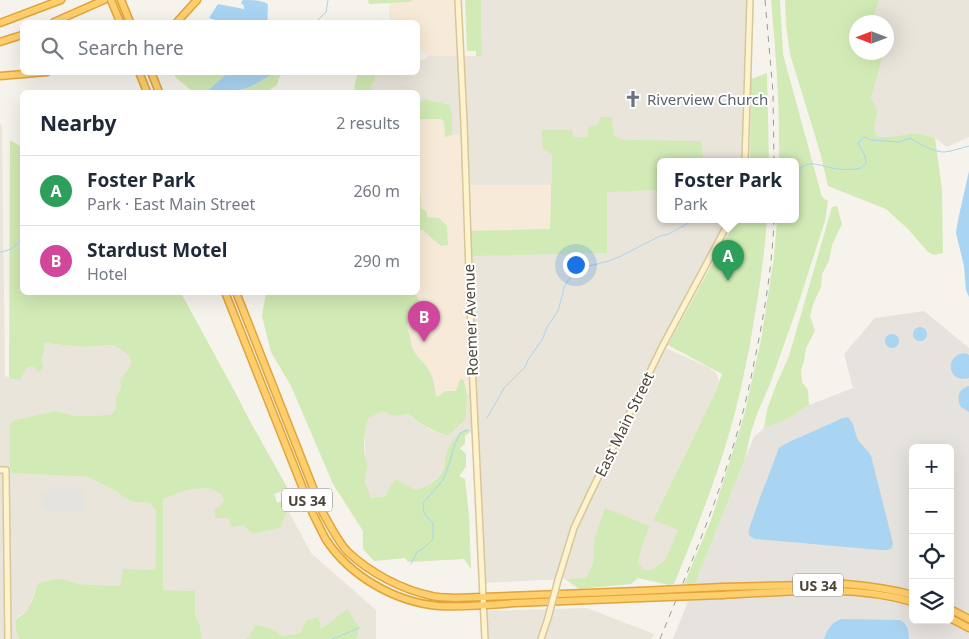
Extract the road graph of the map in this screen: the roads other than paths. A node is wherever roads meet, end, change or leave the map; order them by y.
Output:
1 (61, 0) edge
2 (104, 0) edge
3 (111, 0) edge
4 (121, 0) edge
5 (197, 0) edge
6 (458, 0) edge
7 (750, 0) edge
8 (59, 20) edge
9 (119, 20) edge
10 (129, 20) edge
11 (179, 20) edge
12 (0, 22) edge
13 (20, 35) edge
14 (0, 42) edge
15 (20, 74) edge
16 (140, 75) edge
17 (152, 75) edge
18 (0, 76) edge
19 (146, 90) edge
20 (158, 90) edge
21 (745, 158) edge
22 (728, 223) edge
23 (226, 295) edge
24 (237, 295) edge
25 (3, 470) edge
26 (723, 591) junction
27 (640, 594) junction
28 (909, 594) edge
29 (482, 597) junction
30 (909, 601) edge
31 (483, 606) junction
32 (954, 611) edge
33 (969, 619) edge
34 (954, 620) edge
35 (969, 628) edge
36 (8, 639) edge
37 (484, 639) edge
38 (542, 639) edge

1 - 12 highway
2 - 8 highway
3 - 9 highway
4 - 10 highway
5 - 11 highway
6 - 29 street, Roemer Avenue
7 - 21 street
13 - 14 highway
15 - 18 highway
16 - 19 highway
17 - 20 highway
22 - 38 street, East Main Street, bridge
23 - 31 highway, US 34
24 - 29 highway, US 34
25 - 36 street
26 - 27 highway, US 34, bridge
26 - 28 highway, US 34
26 - 30 highway, US 34
27 - 29 highway, US 34
27 - 31 highway, US 34
29 - 31 street, Roemer Avenue
31 - 37 street, Roemer Avenue
32 - 33 highway
34 - 35 highway

